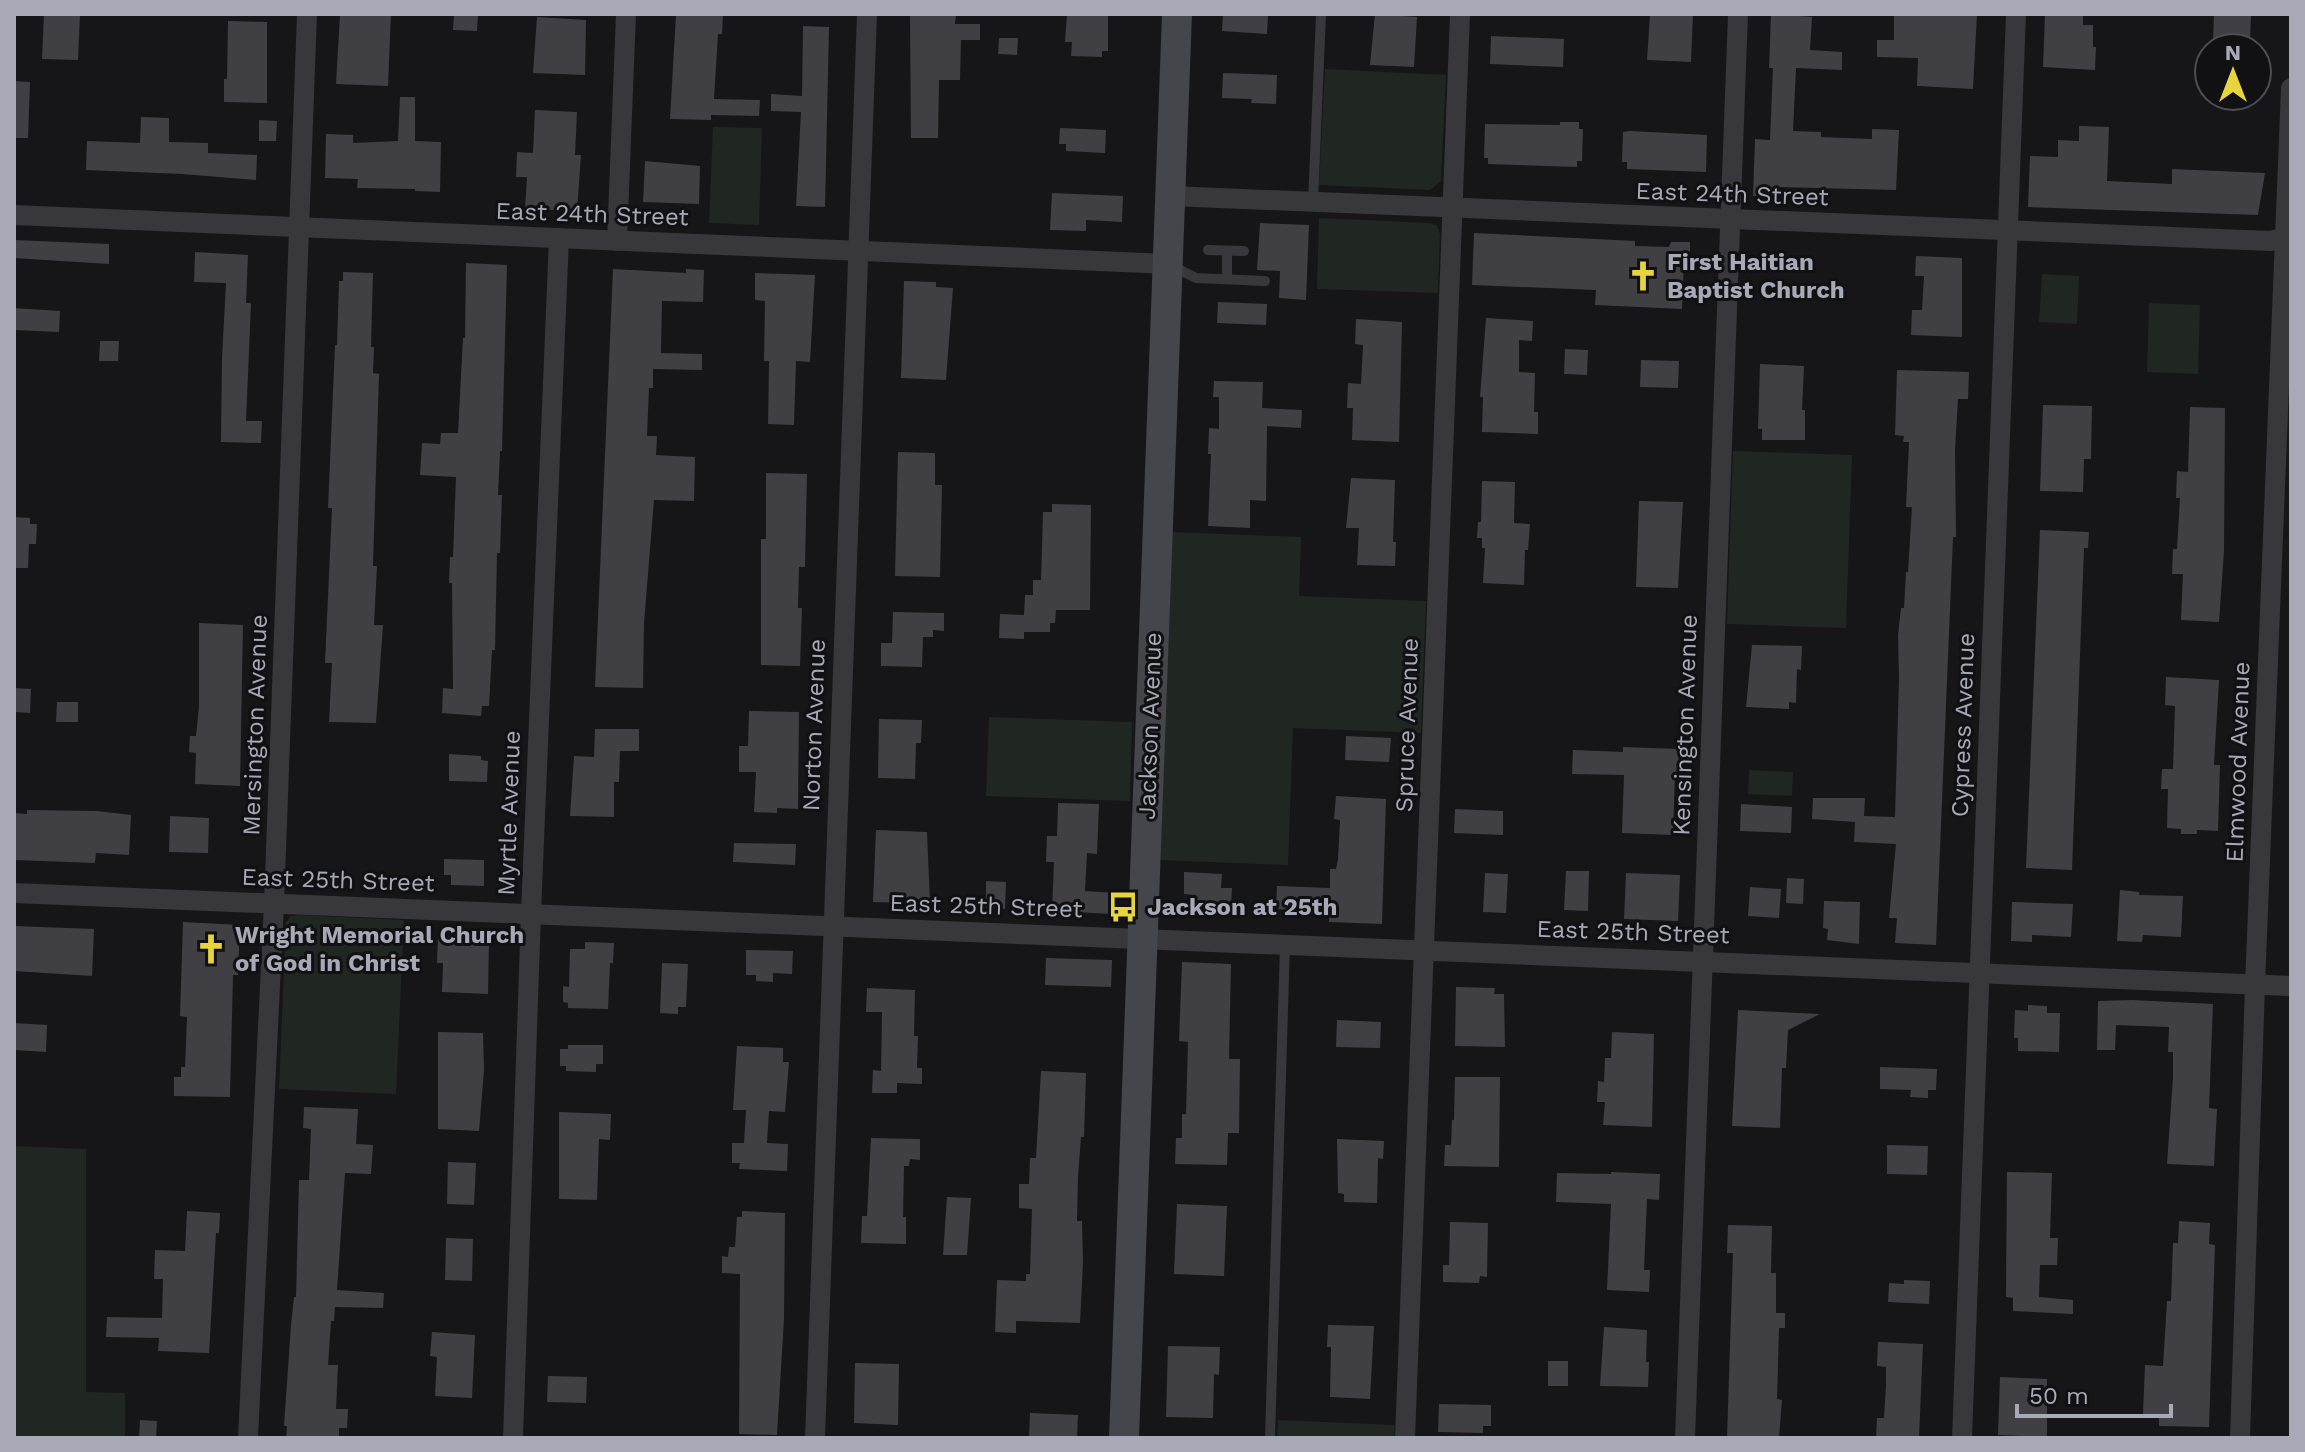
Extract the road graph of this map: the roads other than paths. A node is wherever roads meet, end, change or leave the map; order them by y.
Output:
1 (307, 14) edge
2 (626, 14) edge
3 (867, 14) edge
4 (1177, 14) edge
5 (1321, 14) edge
6 (1460, 14) edge
7 (1738, 14) edge
8 (2016, 14) edge
9 (2291, 88) edge
10 (1171, 196) junction
11 (1313, 202) junction
12 (1452, 208) junction
13 (14, 215) edge
14 (1730, 220) junction
15 (298, 228) junction
16 (2007, 231) junction
17 (2288, 236) edge
18 (559, 238) junction
19 (617, 241) junction
20 (1208, 250) dead end
21 (1227, 251) junction
22 (1244, 251) dead end
23 (858, 252) junction
24 (1168, 264) junction
25 (1227, 279) junction
26 (1265, 281) dead end
27 (14, 893) edge
28 (274, 904) junction
29 (531, 913) junction
30 (832, 926) junction
31 (1142, 937) junction
32 (1285, 944) junction
33 (1425, 949) junction
34 (1702, 961) junction
35 (1980, 974) junction
36 (2255, 985) junction
37 (2291, 986) edge
38 (248, 1438) edge
39 (513, 1438) edge
40 (815, 1438) edge
41 (1124, 1438) edge
42 (1270, 1438) edge
43 (1405, 1438) edge
44 (1685, 1438) edge
45 (1962, 1438) edge
46 (2240, 1438) edge

1 - 15 street, Mersington Avenue
2 - 19 street
3 - 23 street, Norton Avenue
4 - 10 street, Jackson Avenue
5 - 11 lane
6 - 12 street, Spruce Avenue
7 - 14 street, Kensington Avenue
8 - 16 street, Cypress Avenue
9 - 17 street, Elmwood Avenue
10 - 11 street, East 24th Street
10 - 24 street, Jackson Avenue
11 - 12 street, East 24th Street
12 - 14 street, East 24th Street
12 - 33 street, Spruce Avenue
13 - 15 street, East 24th Street
14 - 16 street, East 24th Street
14 - 34 street, Kensington Avenue
15 - 18 street, East 24th Street
15 - 28 street, Mersington Avenue
16 - 17 street, East 24th Street
16 - 35 street, Cypress Avenue
17 - 36 street, Elmwood Avenue
18 - 19 street, East 24th Street
18 - 29 street, Myrtle Avenue
19 - 23 street, East 24th Street
20 - 21 lane
21 - 22 lane
21 - 25 lane
23 - 24 street, East 24th Street
23 - 30 street, Norton Avenue
24 - 25 lane
24 - 31 street, Jackson Avenue
25 - 26 lane
27 - 28 street, East 25th Street
28 - 29 street, East 25th Street
28 - 38 street, Mersington Avenue
29 - 30 street, East 25th Street
29 - 39 street, Myrtle Avenue
30 - 31 street, East 25th Street
30 - 40 street, Norton Avenue
31 - 32 street, East 25th Street
31 - 41 street, Jackson Avenue
32 - 33 street, East 25th Street
32 - 42 lane
33 - 34 street, East 25th Street
33 - 43 street, Spruce Avenue
34 - 35 street, East 25th Street
34 - 44 street, Kensington Avenue
35 - 36 street, East 25th Street
35 - 45 street, Cypress Avenue
36 - 37 street, East 25th Street
36 - 46 street, Elmwood Avenue

